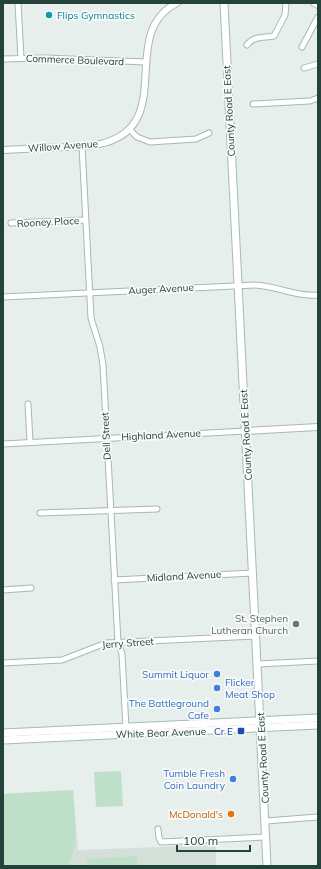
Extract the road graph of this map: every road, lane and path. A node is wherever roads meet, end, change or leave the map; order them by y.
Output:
1 (18, 3) edge
2 (176, 3) edge
3 (224, 3) edge
4 (286, 3) edge
5 (314, 3) edge
6 (318, 5) edge
7 (318, 16) edge
8 (247, 45) dead end
9 (302, 47) dead end
10 (21, 58) junction
11 (3, 59) edge
12 (147, 62) junction
13 (318, 64) edge
14 (304, 68) dead end
15 (318, 98) edge
16 (253, 104) dead end
17 (129, 129) junction
18 (209, 134) dead end
19 (82, 146) junction
20 (3, 150) edge
21 (85, 220) junction
22 (11, 223) dead end
23 (238, 286) junction
24 (89, 292) junction
25 (318, 295) edge
26 (3, 297) edge
27 (28, 404) dead end
28 (318, 427) edge
29 (246, 431) junction
30 (106, 438) junction
31 (30, 442) junction
32 (3, 444) edge
33 (157, 509) dead end
34 (111, 510) junction
35 (40, 513) dead end
36 (253, 573) junction
37 (114, 580) junction
38 (31, 588) dead end
39 (3, 590) edge
40 (256, 636) junction
41 (118, 642) junction
42 (318, 662) edge
43 (3, 663) edge
44 (258, 664) junction
45 (318, 718) edge
46 (261, 721) junction
47 (318, 725) edge
48 (126, 728) junction
49 (261, 729) junction
50 (3, 734) edge
51 (3, 740) edge
52 (318, 817) edge
53 (266, 821) junction
54 (158, 829) dead end
55 (266, 837) junction
56 (268, 866) edge

1 - 10 street
2 - 12 street
3 - 23 main road, County Road E East
4 - 8 street
5 - 6 street
7 - 9 street
10 - 11 street, Commerce Boulevard
10 - 12 street, Commerce Boulevard
12 - 17 street
13 - 14 street
15 - 16 street
17 - 18 street
17 - 19 street, Willow Avenue
19 - 20 street, Willow Avenue
19 - 21 street, Dell Street
21 - 22 street, Rooney Place
21 - 24 street, Dell Street
23 - 24 street, Auger Avenue
23 - 25 street, Auger Avenue
23 - 29 main road, County Road E East
24 - 26 street, Auger Avenue
24 - 30 street, Dell Street
27 - 31 street
28 - 29 street, Highland Avenue
29 - 30 street, Highland Avenue
29 - 36 main road, County Road E East
30 - 31 street, Highland Avenue
30 - 34 street, Dell Street
31 - 32 street, Highland Avenue
33 - 34 street
34 - 35 street
34 - 37 street, Dell Street
36 - 37 street, Midland Avenue
36 - 40 main road, County Road E East
37 - 41 street, Dell Street
38 - 39 street
40 - 41 street, Jerry Street
40 - 44 main road, County Road E East
41 - 43 street, Jerry Street
41 - 48 street, Dell Street
42 - 44 street
44 - 46 main road, County Road E East
45 - 46 main road, White Bear Avenue
46 - 48 main road, White Bear Avenue
46 - 49 main road, County Road E East
47 - 49 main road, White Bear Avenue
48 - 50 main road, White Bear Avenue
49 - 51 main road, White Bear Avenue
49 - 53 main road, County Road E East
52 - 53 street
53 - 55 main road, County Road E East
54 - 55 street
55 - 56 main road, County Road E East

